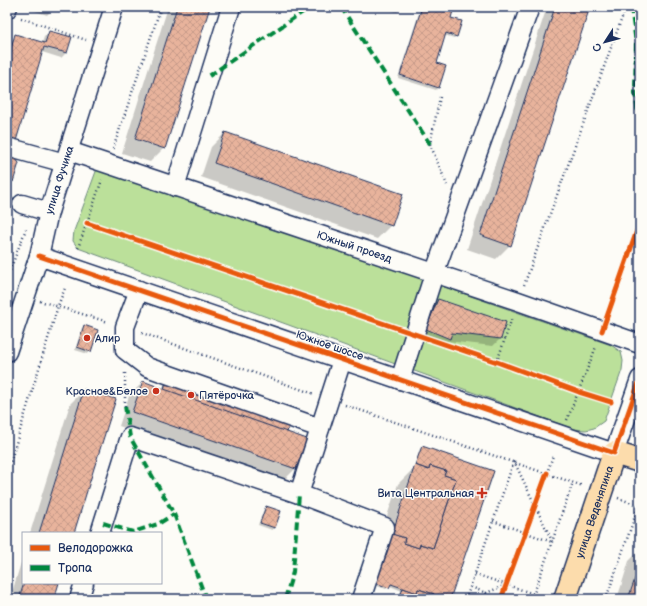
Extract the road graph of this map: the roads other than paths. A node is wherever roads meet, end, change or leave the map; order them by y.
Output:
1 (114, 7) edge
2 (231, 7) edge
3 (530, 7) edge
4 (7, 146) edge
5 (67, 157) junction
6 (175, 187) junction
7 (22, 204) dead end
8 (49, 212) junction
9 (39, 256) junction
10 (434, 274) junction
11 (139, 290) junction
12 (11, 323) edge
13 (640, 344) edge
14 (7, 352) edge
15 (342, 360) junction
16 (640, 379) edge
17 (400, 380) junction
18 (320, 428) junction
19 (614, 453) junction
20 (640, 461) edge
21 (299, 494) junction
22 (100, 532) edge
23 (84, 584) edge
24 (79, 599) edge
25 (360, 599) edge
26 (565, 599) edge

1 - 5 street, улица Фучика
2 - 6 street
3 - 10 street
4 - 5 street, Южный проезд
5 - 6 street, Южный проезд
5 - 8 street, улица Фучика
6 - 10 street, Южный проезд
7 - 8 street
8 - 9 street, улица Фучика
9 - 11 street, Южное шоссе
9 - 12 street, улица Фучика
10 - 13 street, Южный проезд
10 - 17 street
11 - 15 street, Южное шоссе
11 - 18 street
12 - 14 street, улица Фучика
15 - 17 street, Южное шоссе
15 - 18 street
16 - 19 street, улица Веденяпина
17 - 19 street, Южное шоссе
18 - 21 street
19 - 20 main road, Южное шоссе
19 - 26 main road, улица Веденяпина
21 - 22 street
21 - 25 street
23 - 24 street

